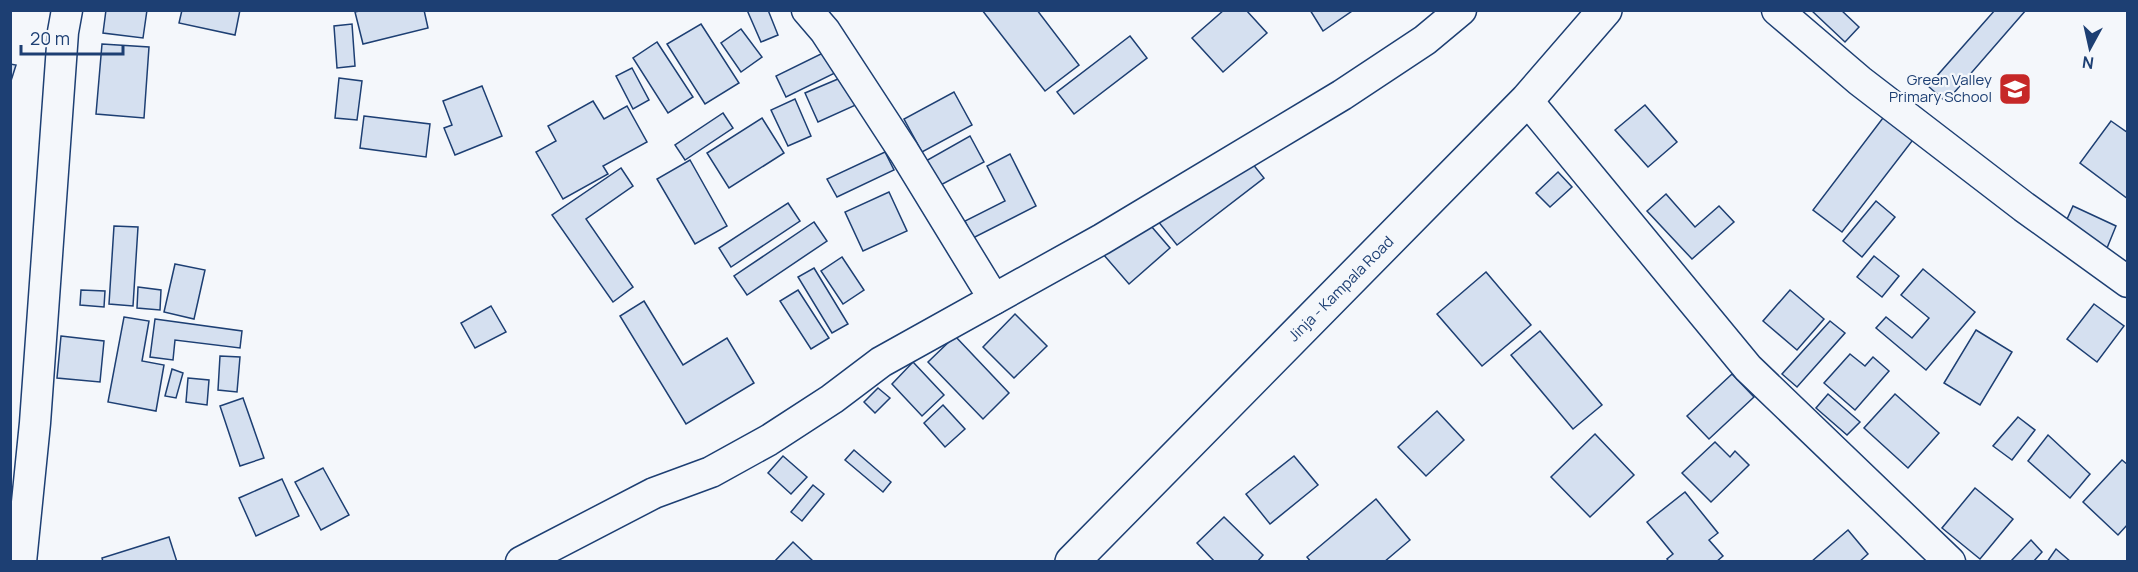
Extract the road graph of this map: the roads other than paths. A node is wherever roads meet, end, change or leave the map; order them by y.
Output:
1 (67, 10) edge
2 (807, 10) edge
3 (1461, 10) edge
4 (1605, 10) edge
5 (1777, 10) edge
6 (1527, 100) junction
7 (2127, 282) edge
8 (994, 299) junction
9 (21, 561) edge
10 (521, 561) edge
11 (1072, 561) edge
12 (1950, 561) edge

1 - 9 street
2 - 8 street
3 - 8 street
4 - 6 highway, Jinja - Kampala Road
5 - 7 street
6 - 11 highway, Jinja - Kampala Road
6 - 12 street
8 - 10 street

